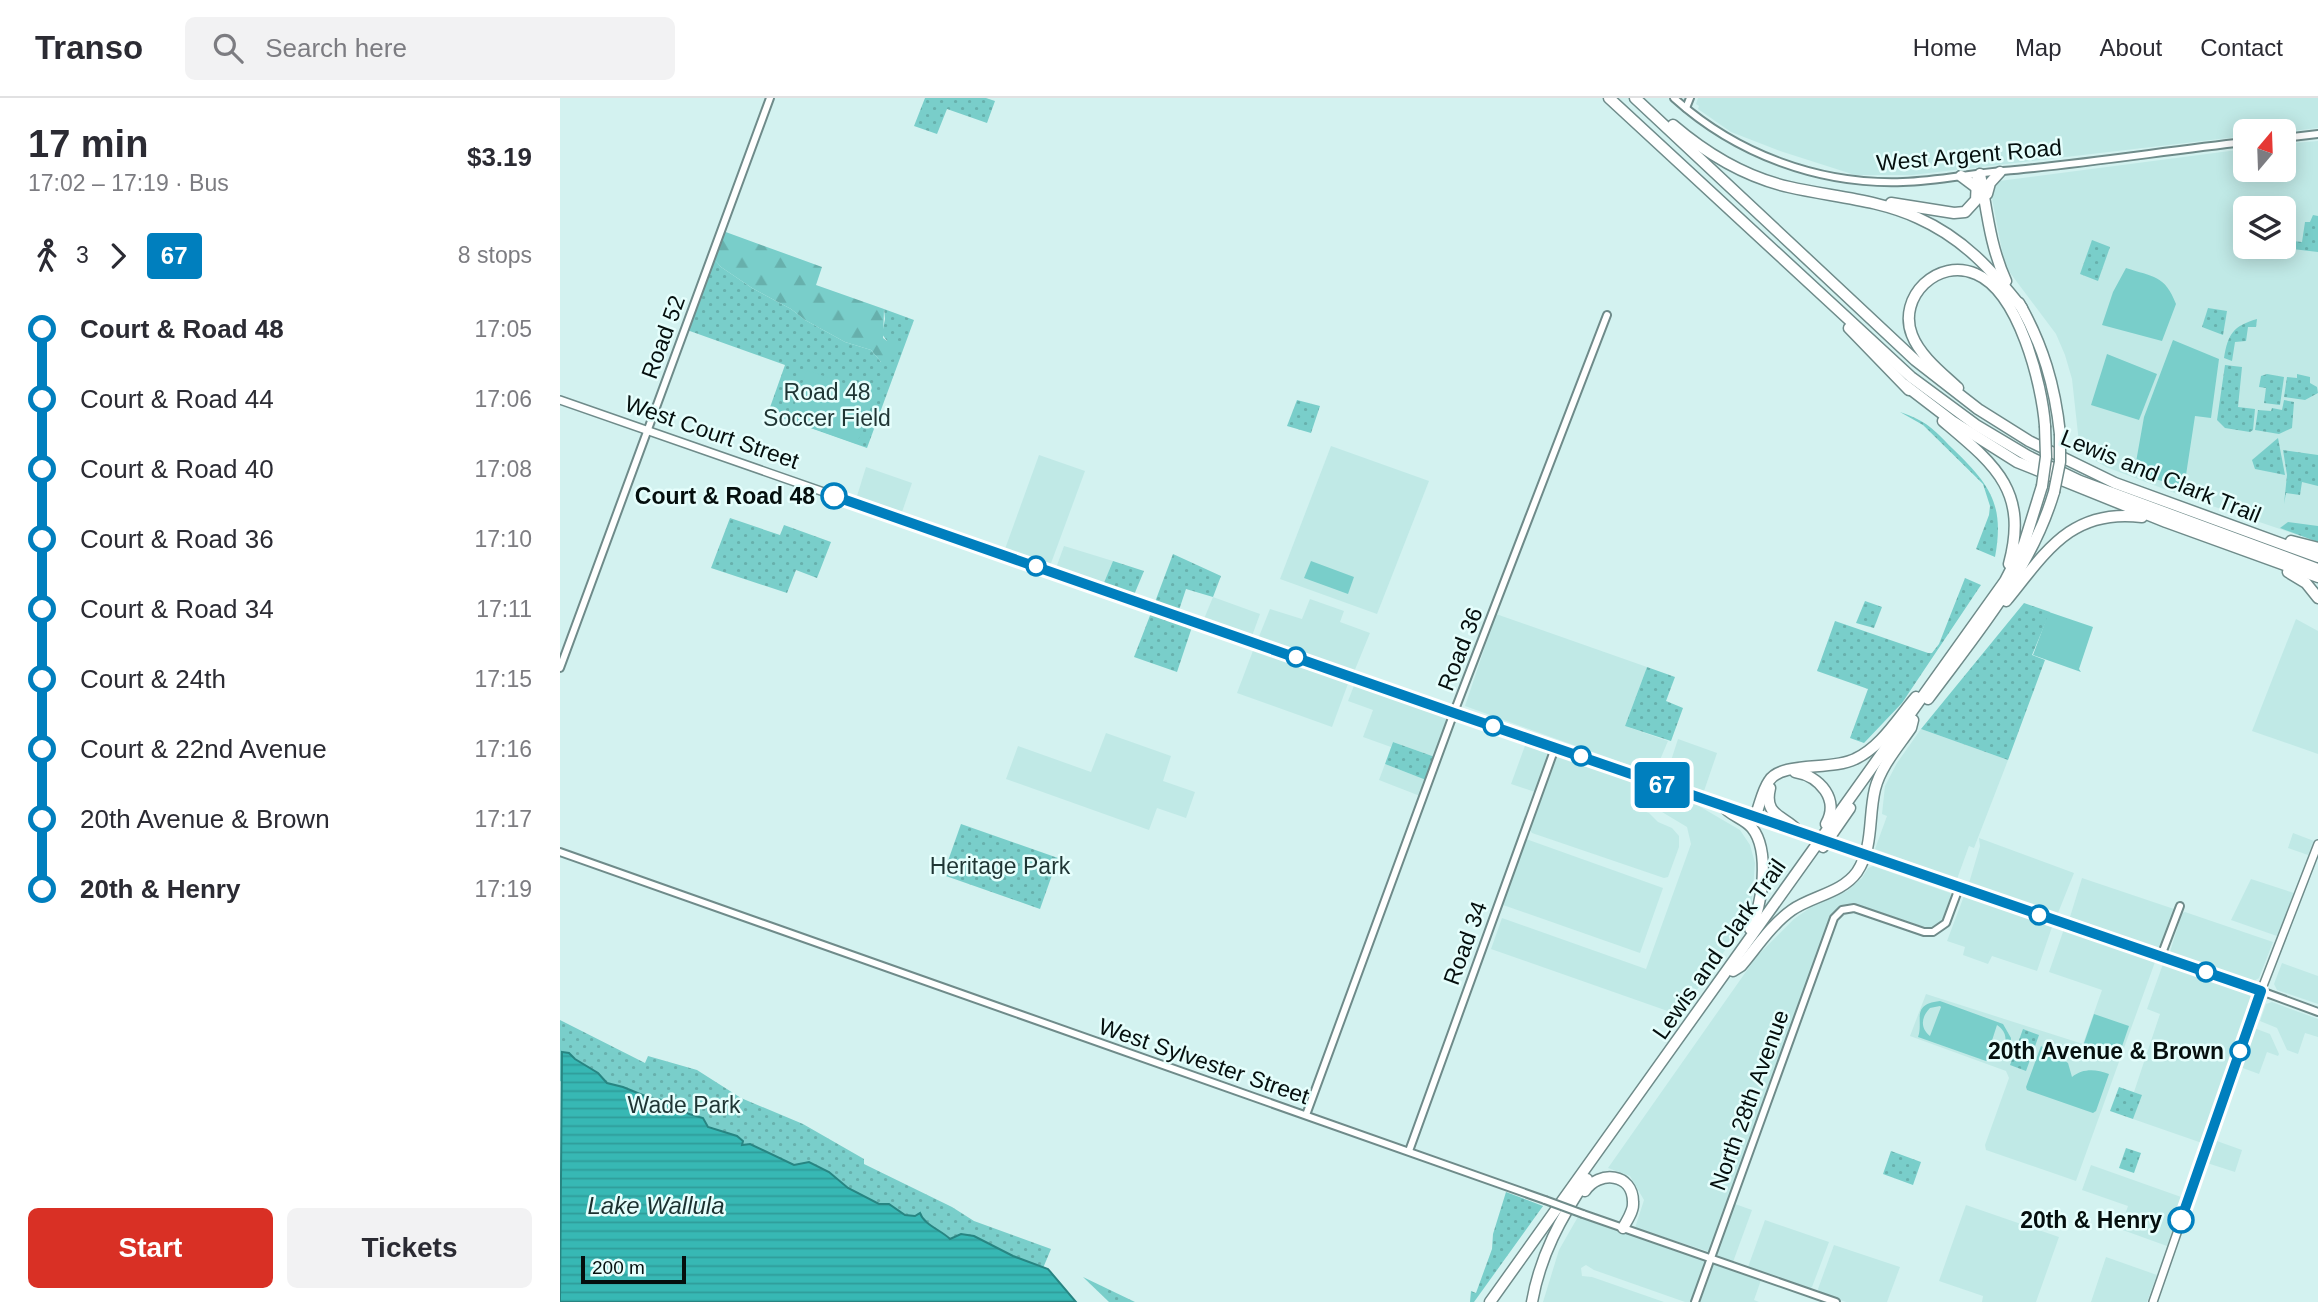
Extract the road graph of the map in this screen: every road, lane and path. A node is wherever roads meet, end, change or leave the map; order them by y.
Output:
1 (770, 98) edge
2 (1609, 98) edge
3 (1635, 98) edge
4 (1643, 98) edge
5 (1674, 98) edge
6 (1690, 98) edge
7 (1686, 108) junction
8 (2318, 134) edge
9 (2296, 137) edge
10 (2233, 143) edge
11 (2000, 172) junction
12 (1980, 174) junction
13 (1961, 176) junction
14 (1977, 188) junction
15 (1854, 198) junction
16 (1985, 198) junction
17 (1772, 248) junction
18 (2022, 307) junction
19 (1607, 315) dead end
20 (1905, 385) junction
21 (560, 400) edge
22 (1995, 421) junction
23 (648, 430) junction
24 (2150, 496) junction
25 (2166, 523) junction
26 (2318, 548) edge
27 (2250, 553) junction
28 (2318, 557) edge
29 (2318, 569) edge
30 (2318, 577) edge
31 (2001, 584) junction
32 (2318, 598) edge
33 (1954, 664) junction
34 (560, 668) edge
35 (1933, 680) junction
36 (1454, 713) junction
37 (1913, 720) junction
38 (1555, 748) junction
39 (1722, 805) junction
40 (1755, 817) junction
41 (1799, 832) junction
42 (1821, 837) junction
43 (2318, 844) edge
44 (560, 852) edge
45 (1866, 855) junction
46 (1959, 888) junction
47 (2180, 906) dead end
48 (1736, 956) junction
49 (2161, 956) junction
50 (1733, 971) junction
51 (2261, 991) junction
52 (2318, 1012) edge
53 (1306, 1115) junction
54 (1409, 1151) junction
55 (1623, 1228) junction
56 (1545, 1253) junction
57 (1712, 1258) junction
58 (1490, 1302) edge
59 (1532, 1302) edge
60 (1695, 1302) edge
61 (1836, 1302) edge
62 (2152, 1302) edge

1 - 23 street, Road 52
2 - 17 highway
3 - 22 highway
4 - 15 highway
5 - 7 street, West Argent Road
6 - 7 street
7 - 13 street, West Argent Road
8 - 9 street
10 - 11 street, West Argent Road
11 - 12 street, West Argent Road
11 - 16 highway
12 - 13 street, West Argent Road
12 - 14 highway
12 - 16 highway
13 - 14 highway
14 - 15 highway
15 - 18 highway
16 - 18 highway
17 - 20 highway
17 - 29 highway
18 - 33 highway, bridge
19 - 36 street, Road 36
20 - 25 highway
20 - 31 highway
21 - 23 main road, West Court Street
22 - 24 highway, Lewis and Clark Trail
22 - 31 highway, bridge
23 - 34 street, Road 52
23 - 36 main road, West Court Street
24 - 26 highway
24 - 28 highway, Lewis and Clark Trail
25 - 27 highway, Lewis and Clark Trail
25 - 33 highway
27 - 30 highway, Lewis and Clark Trail
27 - 32 highway
31 - 35 highway, Lewis and Clark Trail
33 - 37 highway, Lewis and Clark Trail
35 - 40 highway
35 - 42 highway, Lewis and Clark Trail
36 - 38 main road, West Court Street
36 - 53 street, Road 36
37 - 45 highway
37 - 50 highway, Lewis and Clark Trail
38 - 39 main road, West Court Street
38 - 54 street, Road 34
39 - 40 main road, West Court Street
39 - 48 highway
40 - 41 main road, West Court Street
41 - 42 highway
41 - 45 main road, West Court Street, bridge
42 - 48 highway, Lewis and Clark Trail
43 - 51 main road
44 - 53 street, West Sylvester Street
45 - 46 main road, West Court Street
45 - 50 highway
46 - 49 main road, West Court Street
46 - 57 street, North 28th Avenue
47 - 49 street
48 - 58 highway, Lewis and Clark Trail
49 - 51 main road, West Court Street
50 - 56 highway, Lewis and Clark Trail
51 - 52 street, West Court Street
51 - 62 main road
53 - 54 street, West Sylvester Street
54 - 55 street, West Sylvester Street, bridge
55 - 56 highway
55 - 57 street, West Sylvester Street
56 - 59 highway, Lewis and Clark Trail
57 - 60 street, North 28th Avenue
57 - 61 street, West Sylvester Street

